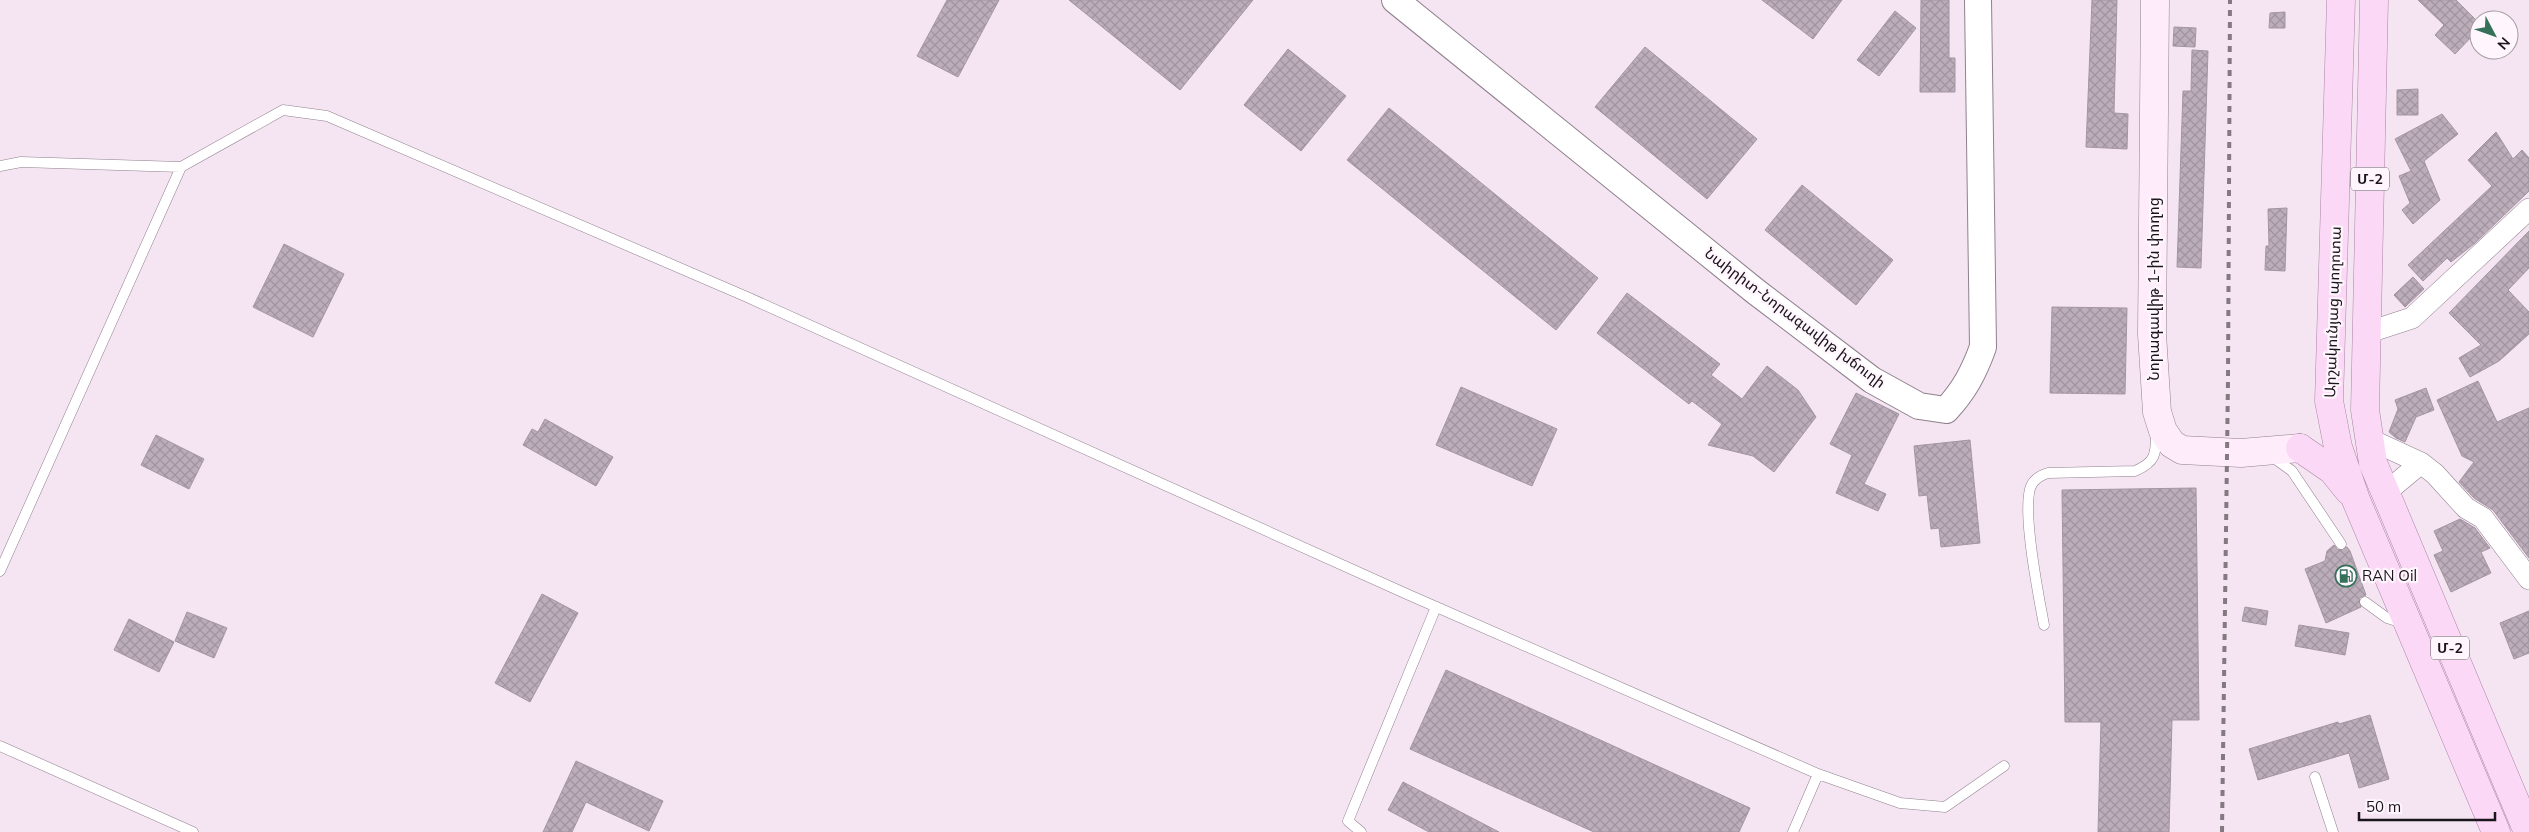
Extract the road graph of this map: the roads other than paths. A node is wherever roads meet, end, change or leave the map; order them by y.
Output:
1 (1395, 0) edge
2 (1978, 0) edge
3 (2155, 0) edge
4 (2341, 0) edge
5 (2374, 0) edge
6 (0, 166) edge
7 (181, 167) junction
8 (2529, 209) edge
9 (2366, 333) junction
10 (2329, 401) junction
11 (2156, 412) junction
12 (2300, 448) junction
13 (2338, 448) junction
14 (2263, 450) junction
15 (2371, 451) junction
16 (2421, 463) junction
17 (2385, 493) junction
18 (2356, 500) junction
19 (2341, 544) dead end
20 (0, 571) edge
21 (2529, 579) edge
22 (2365, 602) dead end
23 (1436, 607) junction
24 (2044, 625) dead end
25 (2409, 625) junction
26 (0, 746) edge
27 (2004, 766) dead end
28 (1818, 774) junction
29 (2315, 777) dead end
30 (193, 832) edge
31 (1361, 832) edge
32 (1793, 832) edge
33 (2333, 832) edge
34 (2496, 832) edge
35 (2528, 832) edge

1 - 2 street, Նաիրիտ-Նորագավիթ խճուղի
3 - 11 main road, Նորագավիթ 1-ին փողոց
4 - 10 main road, Արշակունյաց պողոտա / Մ-2
5 - 9 main road, Մ-2
6 - 7 lane
7 - 20 lane
7 - 23 lane
8 - 9 street
9 - 15 main road, Մ-2
10 - 12 main road
10 - 13 main road, Արշակունյաց պողոտա / Մ-2
11 - 14 main road, Նորագավիթ 1-ին փողոց
11 - 24 lane
12 - 13 main road
12 - 14 main road, Նորագավիթ 1-ին փողոց
12 - 18 main road
13 - 15 main road
13 - 18 main road, Արշակունյաց պողոտա / Մ-2
14 - 19 lane
15 - 16 street
15 - 17 main road, Մ-2
16 - 17 street
16 - 21 street
17 - 35 main road, Մ-2
18 - 25 main road, Արշակունյաց պողոտա / Մ-2
22 - 25 lane
23 - 28 lane
23 - 31 lane
25 - 34 main road, Արշակունյաց պողոտա / Մ-2
26 - 30 lane
27 - 28 lane
28 - 32 lane
29 - 33 lane

